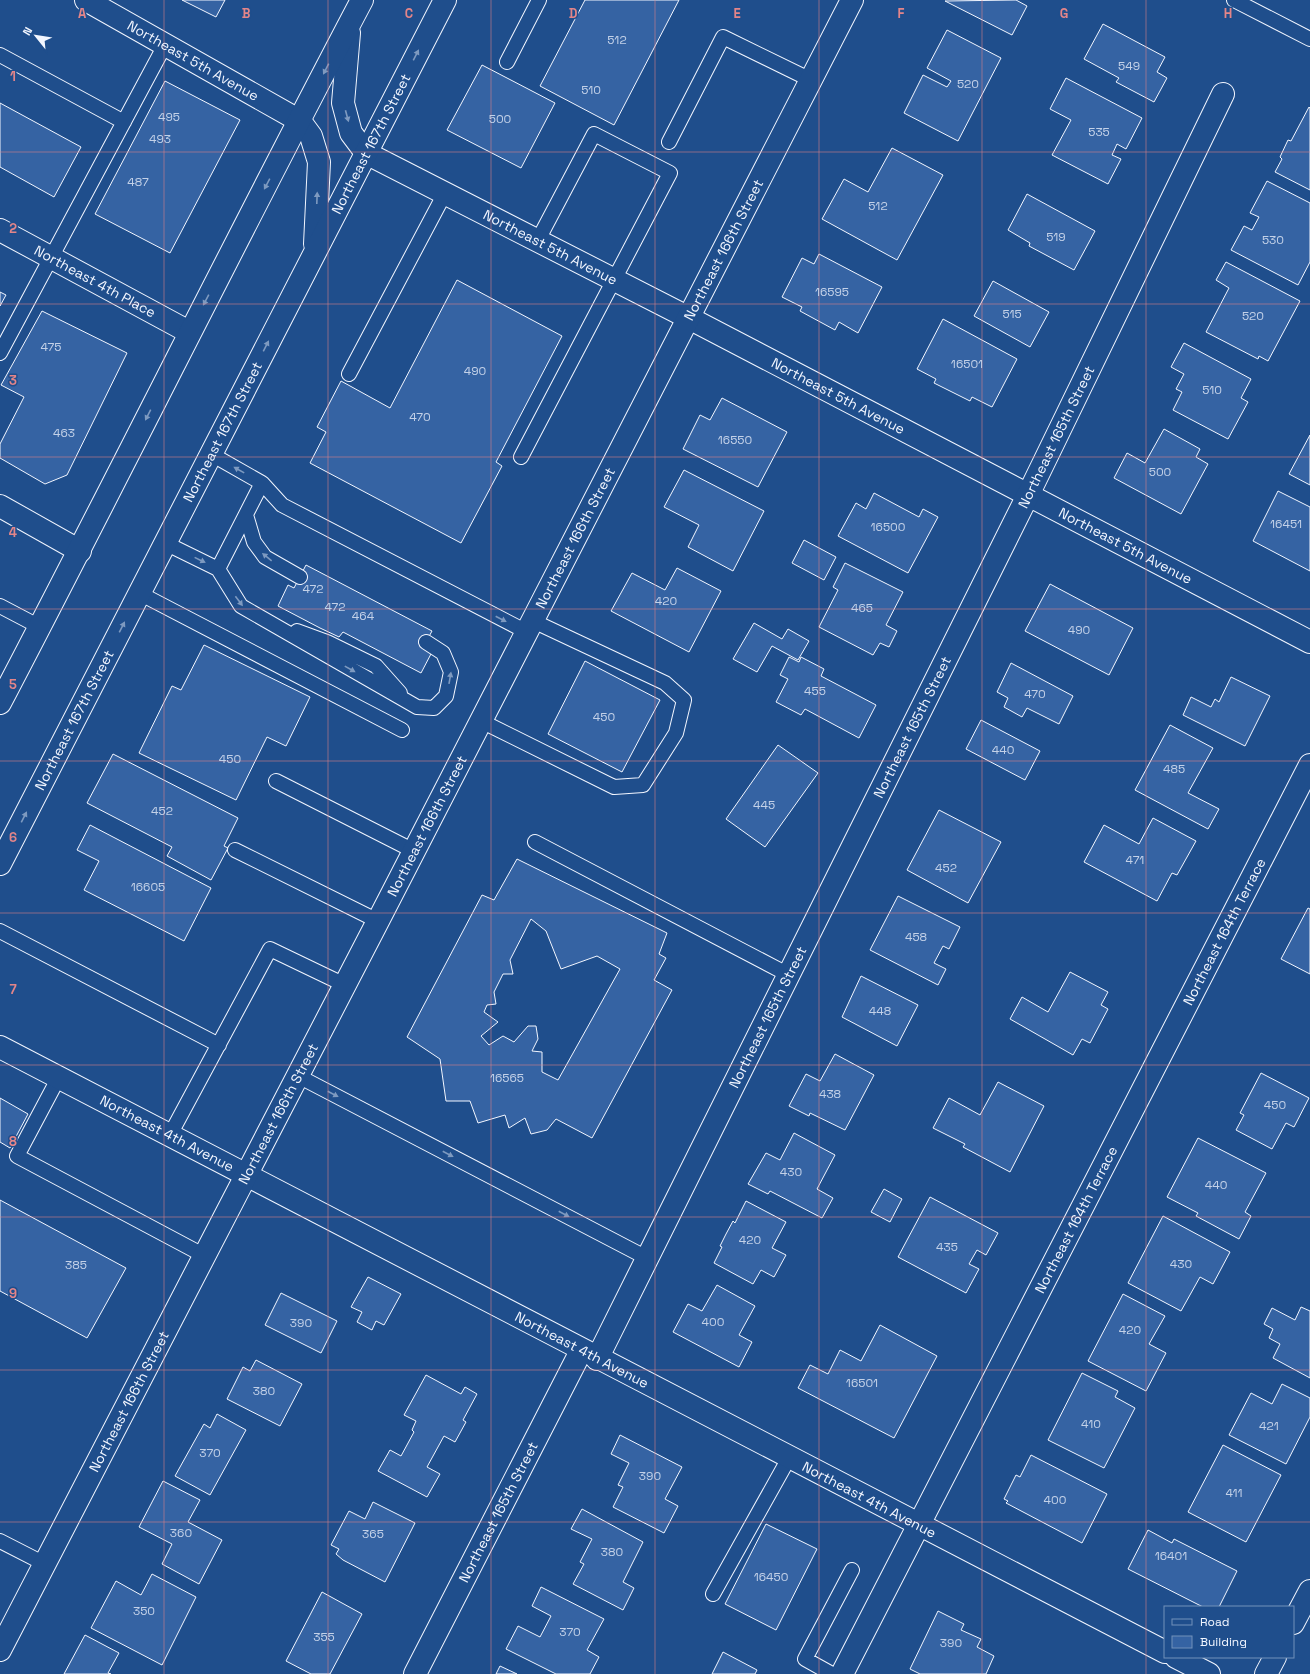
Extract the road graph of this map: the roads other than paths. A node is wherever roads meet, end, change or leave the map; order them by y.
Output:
1 (86, 0) edge
2 (362, 0) edge
3 (445, 0) edge
4 (539, 0) edge
5 (852, 0) edge
6 (1234, 0) edge
7 (350, 22) junction
8 (1310, 39) edge
9 (165, 45) junction
10 (0, 55) edge
11 (507, 62) dead end
12 (811, 80) junction
13 (1223, 94) dead end
14 (300, 121) junction
15 (124, 122) junction
16 (669, 142) dead end
17 (366, 153) junction
18 (445, 193) junction
19 (0, 230) edge
20 (538, 240) junction
21 (315, 251) junction
22 (51, 258) junction
23 (614, 279) junction
24 (690, 318) junction
25 (190, 332) junction
26 (0, 353) edge
27 (349, 374) dead end
28 (211, 454) junction
29 (521, 457) dead end
30 (262, 483) junction
31 (1028, 495) junction
32 (0, 506) edge
33 (246, 515) junction
34 (165, 543) junction
35 (80, 551) junction
36 (218, 569) junction
37 (300, 577) dead end
38 (139, 593) junction
39 (0, 606) edge
40 (530, 626) junction
41 (40, 627) junction
42 (426, 642) dead end
43 (1310, 642) edge
44 (5, 681) edge
45 (0, 703) edge
46 (481, 721) junction
47 (402, 730) dead end
48 (1310, 765) edge
49 (276, 781) dead end
50 (535, 842) dead end
51 (234, 850) dead end
52 (414, 851) junction
53 (0, 864) edge
54 (378, 921) junction
55 (0, 931) edge
56 (789, 975) junction
57 (345, 985) junction
58 (219, 1045) junction
59 (0, 1047) edge
60 (298, 1076) junction
61 (59, 1077) junction
62 (170, 1135) junction
63 (248, 1174) junction
64 (206, 1256) junction
65 (647, 1258) junction
66 (589, 1355) junction
67 (789, 1458) junction
68 (918, 1526) junction
69 (0, 1541) edge
70 (45, 1564) junction
71 (852, 1570) dead end
72 (1310, 1590) edge
73 (713, 1594) dead end
74 (1294, 1621) edge
75 (2, 1641) edge
76 (1164, 1651) edge
77 (1178, 1658) edge
78 (1274, 1658) edge
79 (415, 1674) edge
80 (832, 1674) edge
81 (842, 1674) edge
82 (1209, 1674) edge
83 (1266, 1674) edge

1 - 9 street, Northeast 5th Avenue
2 - 7 street
17 -> 3 street, Northeast 167th Street
4 - 11 lane
5 - 12 street, Northeast 166th Street
6 - 8 lane
7 -> 14 street
7 -> 17 street
9 - 14 street, Northeast 5th Avenue
9 - 15 lane
10 - 15 lane
12 - 16 lane
12 - 24 street, Northeast 166th Street
13 - 31 street, Northeast 165th Street
21 -> 14 street
14 -> 25 street
15 - 22 lane
17 - 18 street, Northeast 5th Avenue
17 - 21 street, Northeast 167th Street
18 - 20 street, Northeast 5th Avenue
18 - 27 lane
19 - 22 street, Northeast 4th Place
20 - 23 street, Northeast 5th Avenue
20 - 23 lane
28 -> 21 street, Northeast 167th Street
22 - 25 street, Northeast 4th Place
22 - 26 lane
23 - 24 street, Northeast 5th Avenue
23 - 29 lane
24 - 31 street, Northeast 5th Avenue
24 - 40 street, Northeast 166th Street
25 -> 35 street
30 -> 28 lane
28 - 34 street, Northeast 167th Street
30 - 33 lane
30 -> 40 lane
31 - 43 street, Northeast 5th Avenue
31 - 56 street, Northeast 165th Street
32 - 35 street
33 - 36 lane
37 -> 33 lane
34 -> 36 lane
34 - 38 street, Northeast 167th Street
35 - 41 street
36 -> 42 lane
38 - 47 lane
53 -> 38 street, Northeast 167th Street
39 - 41 lane
40 - 46 street, Northeast 166th Street
40 - 46 lane
41 - 44 street
44 - 45 street
46 - 52 street, Northeast 166th Street
48 - 68 street, Northeast 164th Terrace
49 - 52 lane
50 - 56 lane
51 - 54 lane
52 - 54 street, Northeast 166th Street
54 - 57 street, Northeast 166th Street
55 - 58 lane
56 - 65 street, Northeast 165th Street
57 - 58 lane
57 - 60 street, Northeast 166th Street
58 - 62 lane
59 - 61 street, Northeast 4th Avenue
60 - 63 street, Northeast 166th Street
60 -> 65 lane
61 - 62 street, Northeast 4th Avenue
61 - 64 lane
62 - 63 street, Northeast 4th Avenue
63 - 64 street, Northeast 166th Street
63 - 66 street, Northeast 4th Avenue
64 - 70 street, Northeast 166th Street
65 - 66 street, Northeast 165th Street
66 - 67 street, Northeast 4th Avenue
66 - 79 street, Northeast 165th Street
67 - 68 street, Northeast 4th Avenue
67 - 73 lane
68 - 76 street, Northeast 4th Avenue
68 - 81 street, Northeast 164th Terrace
69 - 70 lane
70 - 75 street, Northeast 166th Street
71 - 80 lane
72 - 74 street
77 - 82 street
78 - 83 street

